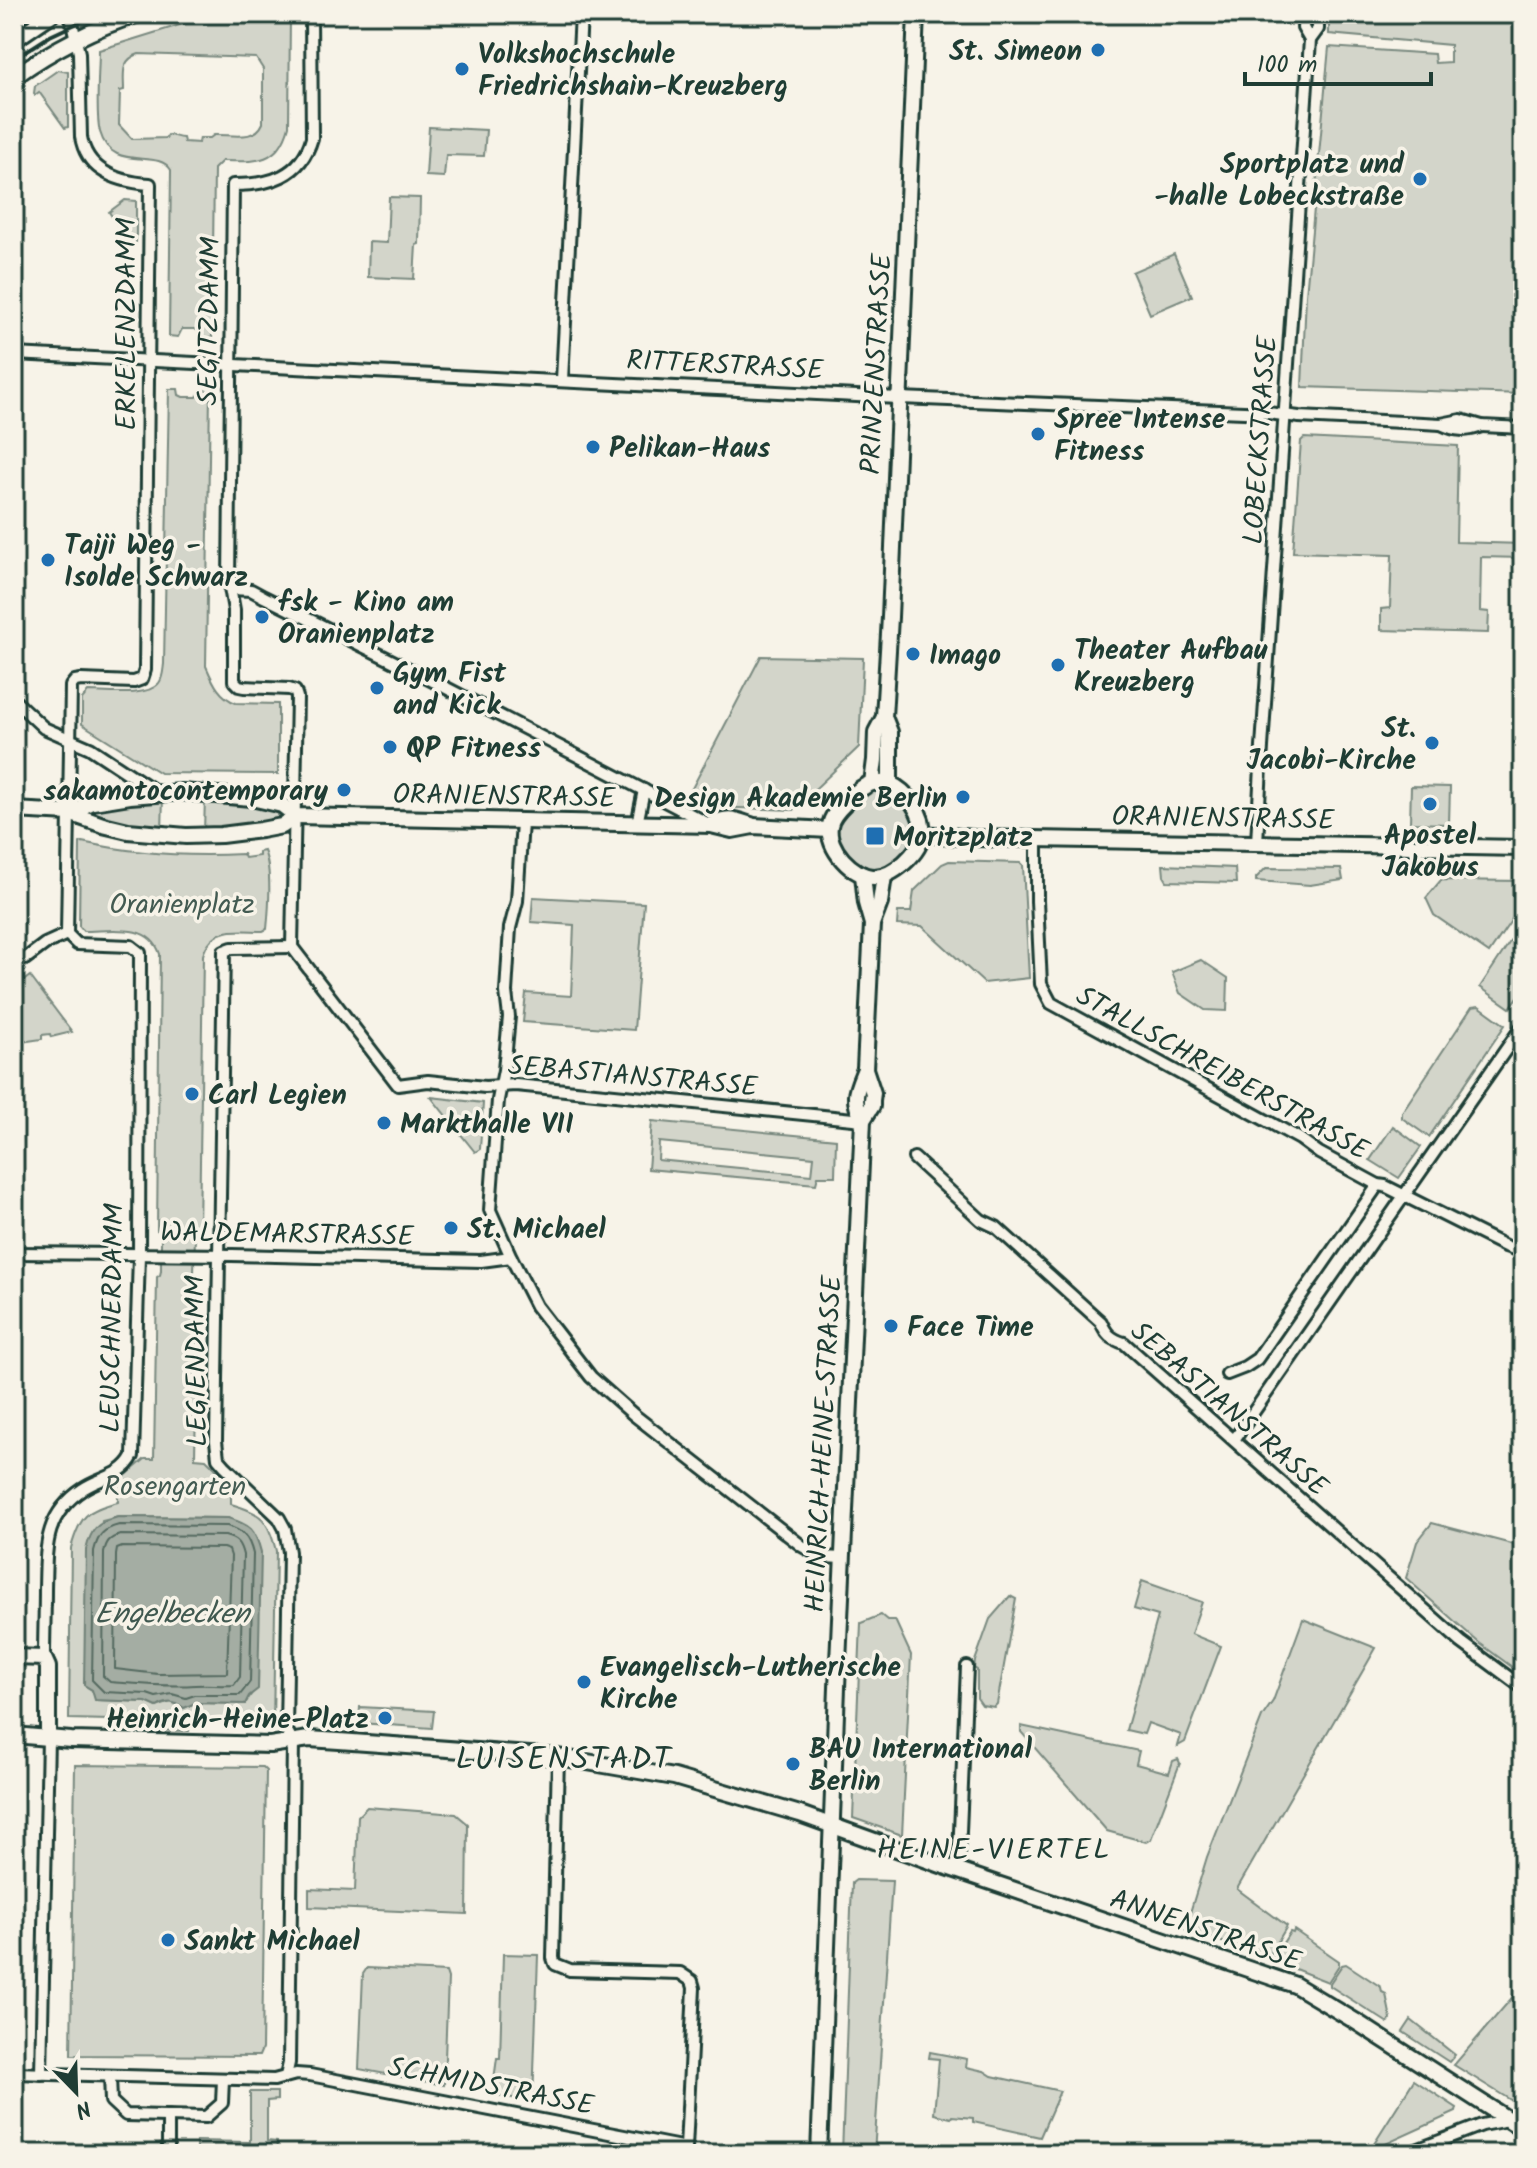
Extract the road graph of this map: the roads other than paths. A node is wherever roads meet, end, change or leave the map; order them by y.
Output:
1 (52, 14) edge
2 (70, 14) edge
3 (139, 14) edge
4 (311, 14) edge
5 (581, 14) edge
6 (916, 14) edge
7 (1304, 14) edge
8 (1318, 14) edge
9 (76, 37) junction
10 (14, 40) edge
11 (1310, 40) junction
12 (14, 77) edge
13 (14, 354) edge
14 (150, 360) junction
15 (231, 365) junction
16 (562, 380) junction
17 (898, 398) junction
18 (1284, 415) junction
19 (1523, 428) edge
20 (231, 589) junction
21 (14, 700) edge
22 (884, 717) junction
23 (71, 740) junction
24 (872, 783) junction
25 (890, 784) junction
26 (644, 790) junction
27 (158, 793) junction
28 (14, 810) edge
29 (69, 813) junction
30 (296, 816) junction
31 (522, 822) junction
32 (637, 824) junction
33 (711, 825) junction
34 (829, 830) junction
35 (922, 834) junction
36 (1037, 838) junction
37 (1257, 843) junction
38 (1523, 848) edge
39 (863, 875) junction
40 (884, 876) junction
41 (872, 924) junction
42 (67, 934) junction
43 (292, 947) junction
44 (25, 959) dead end
45 (1521, 1031) edge
46 (501, 1086) junction
47 (863, 1120) junction
48 (914, 1158) dead end
49 (1378, 1185) junction
50 (1405, 1195) junction
51 (1523, 1252) edge
52 (14, 1253) edge
53 (139, 1255) junction
54 (218, 1255) junction
55 (511, 1257) junction
56 (1227, 1374) dead end
57 (1234, 1440) junction
58 (843, 1558) junction
59 (14, 1657) edge
60 (44, 1658) junction
61 (967, 1667) dead end
62 (1523, 1688) edge
63 (14, 1735) edge
64 (48, 1738) junction
65 (293, 1742) junction
66 (558, 1757) junction
67 (832, 1825) junction
68 (955, 1869) junction
69 (14, 2073) edge
70 (41, 2074) junction
71 (110, 2076) junction
72 (286, 2076) junction
73 (223, 2079) junction
74 (168, 2116) junction
75 (1516, 2118) edge
76 (1523, 2129) edge
77 (168, 2154) edge
78 (819, 2154) edge
79 (1406, 2154) edge

1 - 10 main road
2 - 9 street, ERKELENZDAMM
3 - 9 main road
4 - 15 street, SEGITZDAMM
5 - 16 street
6 - 17 main road, PRINZENSTRASSE
7 - 11 street, LOBECKSTRASSE
8 - 11 street, LOBECKSTRASSE
9 - 12 main road
9 - 14 street, ERKELENZDAMM
11 - 18 street, LOBECKSTRASSE
13 - 14 street, RITTERSTRASSE
14 - 15 street, RITTERSTRASSE
14 - 23 street, ERKELENZDAMM
15 - 16 street, RITTERSTRASSE
15 - 20 street, SEGITZDAMM
16 - 17 street, RITTERSTRASSE
17 - 18 street, RITTERSTRASSE
17 - 22 main road, PRINZENSTRASSE
18 - 19 street, RITTERSTRASSE
18 - 37 street, LOBECKSTRASSE
20 - 26 street
20 - 30 street, SEGITZDAMM
21 - 23 street
22 - 24 main road, PRINZENSTRASSE
22 - 25 main road, PRINZENSTRASSE
23 - 27 street
23 - 29 street
24 - 25 main road
24 - 34 main road
25 - 35 main road
26 - 32 street
26 - 33 street
27 - 29 main road, ORANIENSTRASSE
27 - 30 main road, ORANIENSTRASSE
28 - 29 main road, ORANIENSTRASSE
29 - 30 main road, ORANIENSTRASSE
29 - 42 street
30 - 31 main road, ORANIENSTRASSE
30 - 43 street
31 - 32 main road, ORANIENSTRASSE
31 - 46 street
32 - 33 main road, ORANIENSTRASSE
33 - 34 main road, ORANIENSTRASSE
34 - 39 main road
35 - 36 main road, ORANIENSTRASSE
35 - 40 main road
36 - 37 main road, ORANIENSTRASSE
36 - 49 street, STALLSCHREIBERSTRASSE
37 - 38 main road, ORANIENSTRASSE
39 - 40 main road
39 - 41 main road
40 - 41 main road
41 - 47 main road
42 - 44 street
42 - 53 street, LEUSCHNERDAMM
43 - 46 street, SEBASTIANSTRASSE
43 - 54 street, LEGIENDAMM
45 - 50 street
46 - 47 street, SEBASTIANSTRASSE
46 - 55 street
47 - 58 main road, HEINRICH-HEINE-STRASSE
48 - 57 street, SEBASTIANSTRASSE
49 - 50 street, STALLSCHREIBERSTRASSE
49 - 56 street
50 - 51 street, STALLSCHREIBERSTRASSE
50 - 57 street
52 - 53 street, WALDEMARSTRASSE
53 - 54 street, WALDEMARSTRASSE
53 - 60 street, LEUSCHNERDAMM
54 - 55 street, WALDEMARSTRASSE
54 - 65 street, LEGIENDAMM
55 - 58 street
57 - 62 street, SEBASTIANSTRASSE
58 - 67 main road, HEINRICH-HEINE-STRASSE
59 - 60 main road
60 - 64 main road, LEUSCHNERDAMM
61 - 68 street
63 - 64 main road
64 - 65 main road
64 - 70 street
65 - 66 main road
65 - 72 street, LEGIENDAMM
66 - 67 main road, ANNENSTRASSE
66 - 72 street, SCHMIDSTRASSE
67 - 68 main road, ANNENSTRASSE
67 - 78 main road, HEINRICH-HEINE-STRASSE
68 - 75 main road, ANNENSTRASSE
69 - 70 street, SCHMIDSTRASSE
70 - 71 street, SCHMIDSTRASSE
71 - 73 street, SCHMIDSTRASSE
71 - 74 street
72 - 73 street, SCHMIDSTRASSE
73 - 74 street
74 - 77 street
75 - 76 main road, ANNENSTRASSE
75 - 79 street

